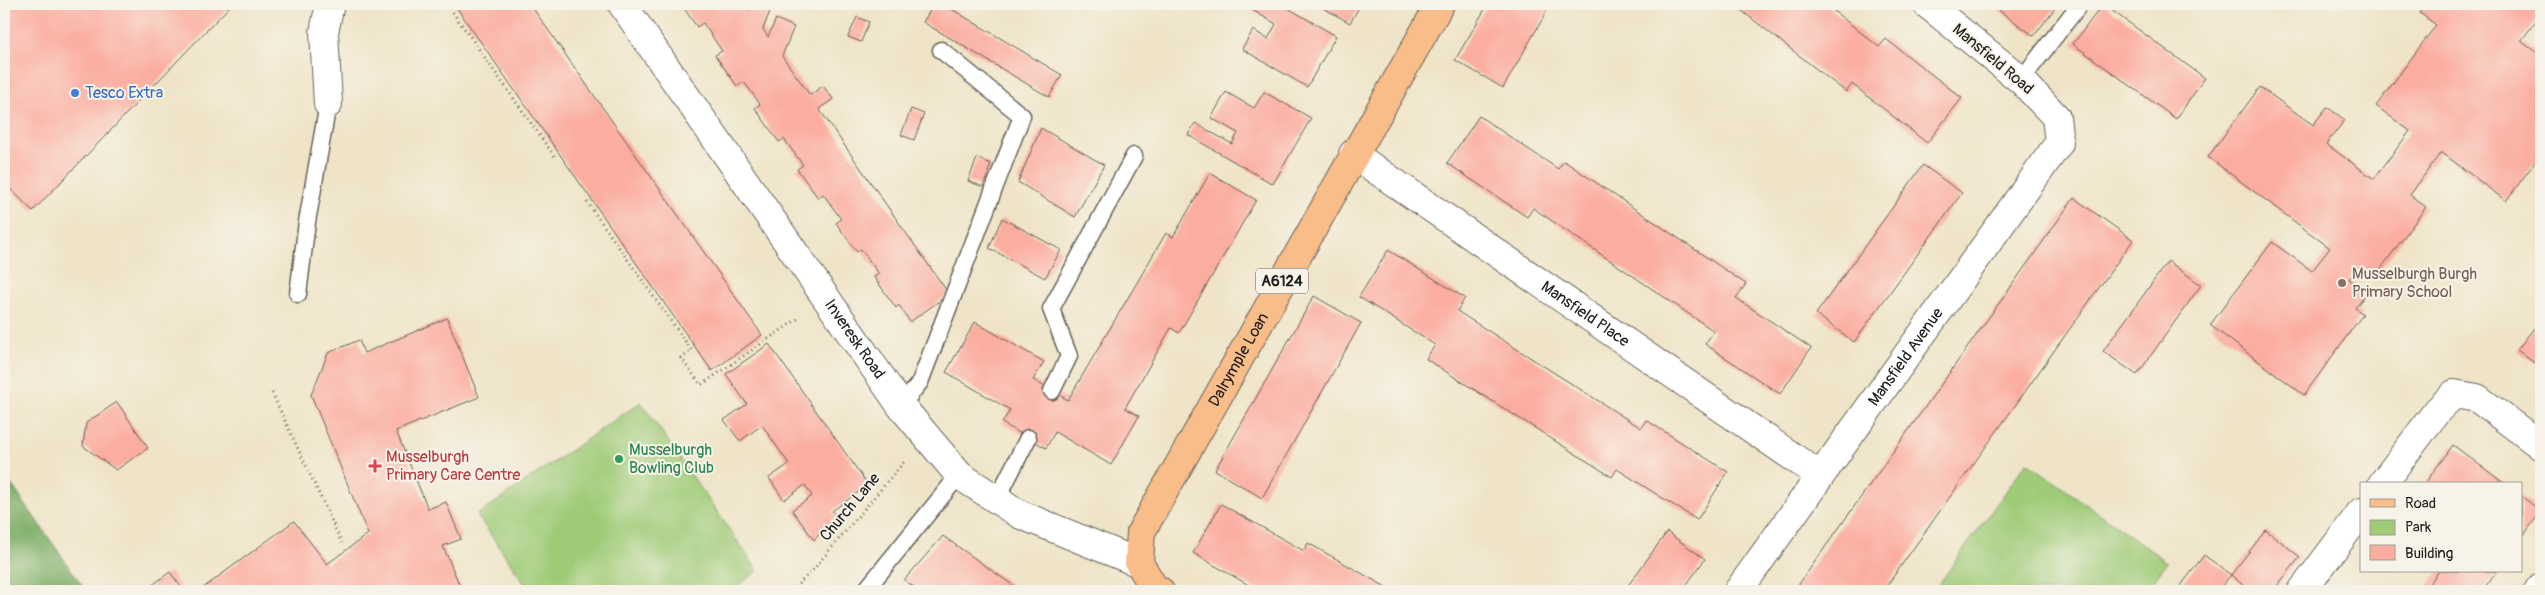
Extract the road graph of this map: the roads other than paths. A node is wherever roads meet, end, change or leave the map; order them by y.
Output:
1 (330, 4) edge
2 (622, 4) edge
3 (1440, 4) edge
4 (1927, 4) edge
5 (2080, 4) edge
6 (941, 50) dead end
7 (2021, 80) junction
8 (328, 104) joint
9 (2056, 117) joint
10 (1353, 154) junction
11 (1134, 156) dead end
12 (298, 294) dead end
13 (1052, 391) dead end
14 (901, 406) junction
15 (1028, 438) dead end
16 (2541, 446) edge
17 (960, 475) junction
18 (1819, 475) junction
19 (2384, 482) edge
20 (996, 501) junction
21 (2360, 513) edge
22 (1139, 563) junction
23 (2541, 587) edge
24 (865, 591) edge
25 (1160, 591) edge
26 (1738, 591) edge
27 (2302, 591) edge
28 (2538, 591) edge

1 - 8 street
2 - 14 street, Inveresk Road
3 - 10 main road, Dalrymple Loan / A6124
4 - 7 street, Mansfield Road
5 - 7 lane
6 - 14 lane
7 - 9 street, Mansfield Road
8 - 12 lane
9 - 18 street, Mansfield Avenue
10 - 18 street, Mansfield Place
10 - 22 main road, Dalrymple Loan / A6124
11 - 13 lane
14 - 17 street, Inveresk Road
15 - 20 lane
16 - 19 street
17 - 20 street, Inveresk Road
17 - 24 lane
18 - 26 street, Mansfield Avenue
20 - 22 street, Inveresk Road
21 - 27 street
22 - 25 main road
23 - 28 street

